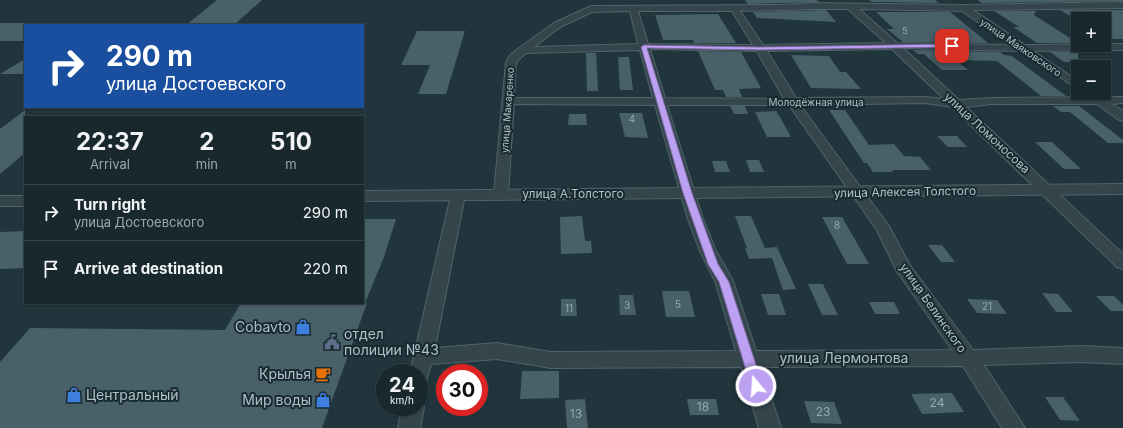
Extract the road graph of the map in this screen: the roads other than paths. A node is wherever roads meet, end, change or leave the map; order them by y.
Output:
1 (1123, 5) edge
2 (850, 6) junction
3 (633, 8) junction
4 (734, 8) junction
5 (964, 8) junction
6 (895, 46) junction
7 (644, 47) junction
8 (1123, 47) edge
9 (759, 48) junction
10 (1022, 48) junction
11 (524, 50) junction
12 (1071, 81) edge
13 (1123, 100) edge
14 (508, 101) junction
15 (1100, 101) junction
16 (660, 102) junction
17 (792, 102) junction
18 (955, 104) junction
19 (1123, 117) edge
20 (1123, 189) edge
21 (1045, 190) junction
22 (856, 192) junction
23 (687, 193) junction
24 (458, 194) junction
25 (501, 194) junction
26 (364, 196) edge
27 (0, 201) edge
28 (24, 201) edge
29 (1123, 263) edge
30 (1123, 356) edge
31 (747, 358) junction
32 (968, 358) junction
33 (421, 364) edge
34 (428, 365) edge
35 (411, 416) edge
36 (409, 428) edge
37 (770, 428) edge
38 (1014, 428) edge

1 - 5 street, улица Макаренко
2 - 4 street, улица Макаренко
2 - 5 street, улица Макаренко
2 - 6 street, улица Ломоносова
3 - 4 street, улица Макаренко
3 - 7 street
3 - 11 street, улица Макаренко
4 - 9 street, улица Белинского
5 - 10 street, улица Маяковского
6 - 9 street
6 - 10 street
6 - 18 street, улица Ломоносова
7 - 9 street
7 - 11 street
7 - 16 street
8 - 10 street
9 - 17 street, улица Белинского
10 - 12 street, улица Маяковского
11 - 14 street, улица Макаренко
13 - 15 street, Молодёжная улица
14 - 16 street, Молодёжная улица
14 - 25 street, улица Макаренко
15 - 18 street, Молодёжная улица
15 - 19 street
16 - 17 street, Молодёжная улица
16 - 23 street
17 - 18 street, Молодёжная улица
17 - 22 street, улица Белинского
18 - 21 street, улица Ломоносова
20 - 21 street, улица Алексея Толстого
21 - 22 street, улица Алексея Толстого
21 - 29 street, улица Ломоносова
22 - 23 street, улица Алексея Толстого
22 - 32 street, улица Белинского
23 - 25 street, улица А.Толстого
23 - 31 street
24 - 25 street, улица А.Толстого
24 - 26 street
24 - 33 street
27 - 28 street
30 - 32 street, улица Лермонтова
31 - 32 street, улица Лермонтова
31 - 34 street, улица Лермонтова
31 - 37 street
32 - 38 street, улица Белинского
35 - 36 street

